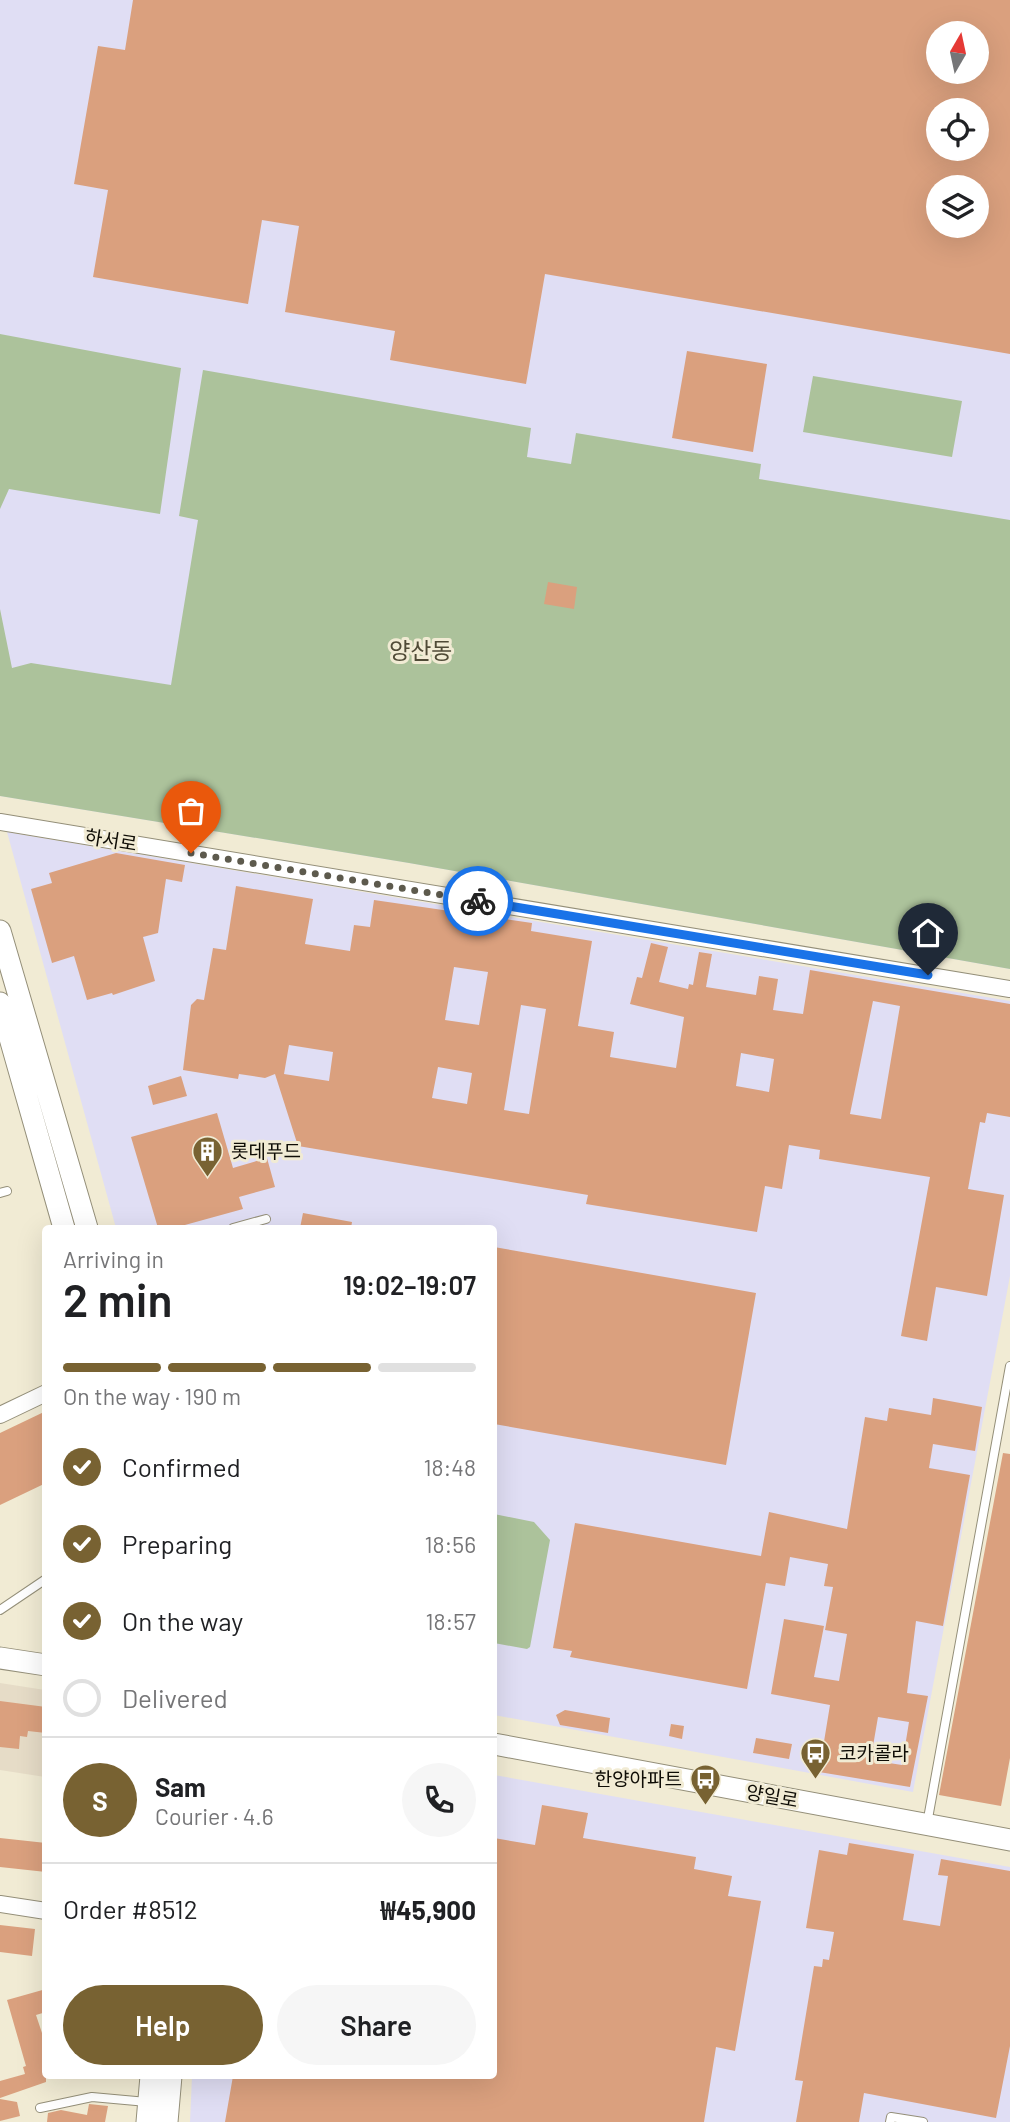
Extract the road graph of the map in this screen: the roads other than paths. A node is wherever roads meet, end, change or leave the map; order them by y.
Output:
1 (0, 822) edge
2 (0, 931) edge
3 (1010, 989) edge
4 (0, 1003) edge
5 (266, 1219) dead end
6 (63, 1225) edge
7 (86, 1225) edge
8 (244, 1225) edge
9 (1010, 1366) edge
10 (42, 1395) edge
11 (0, 1415) edge
12 (42, 1582) edge
13 (0, 1610) edge
14 (0, 1658) edge
15 (42, 1664) edge
16 (497, 1745) edge
17 (927, 1825) junction
18 (1010, 1840) edge
19 (0, 1904) edge
20 (42, 1909) edge
21 (151, 2079) edge
22 (170, 2079) edge
23 (40, 2108) dead end
24 (147, 2112) edge
25 (167, 2122) edge
26 (890, 2122) edge
27 (923, 2122) edge

1 - 3 street, 하서로
2 - 7 main road
4 - 6 main road
5 - 8 lane
9 - 17 lane
10 - 11 street
12 - 13 lane
14 - 15 main road
16 - 17 main road, 양일로
17 - 18 main road, 양일로
19 - 20 street
21 - 24 main road
22 - 25 main road
23 - 24 lane
26 - 27 lane

